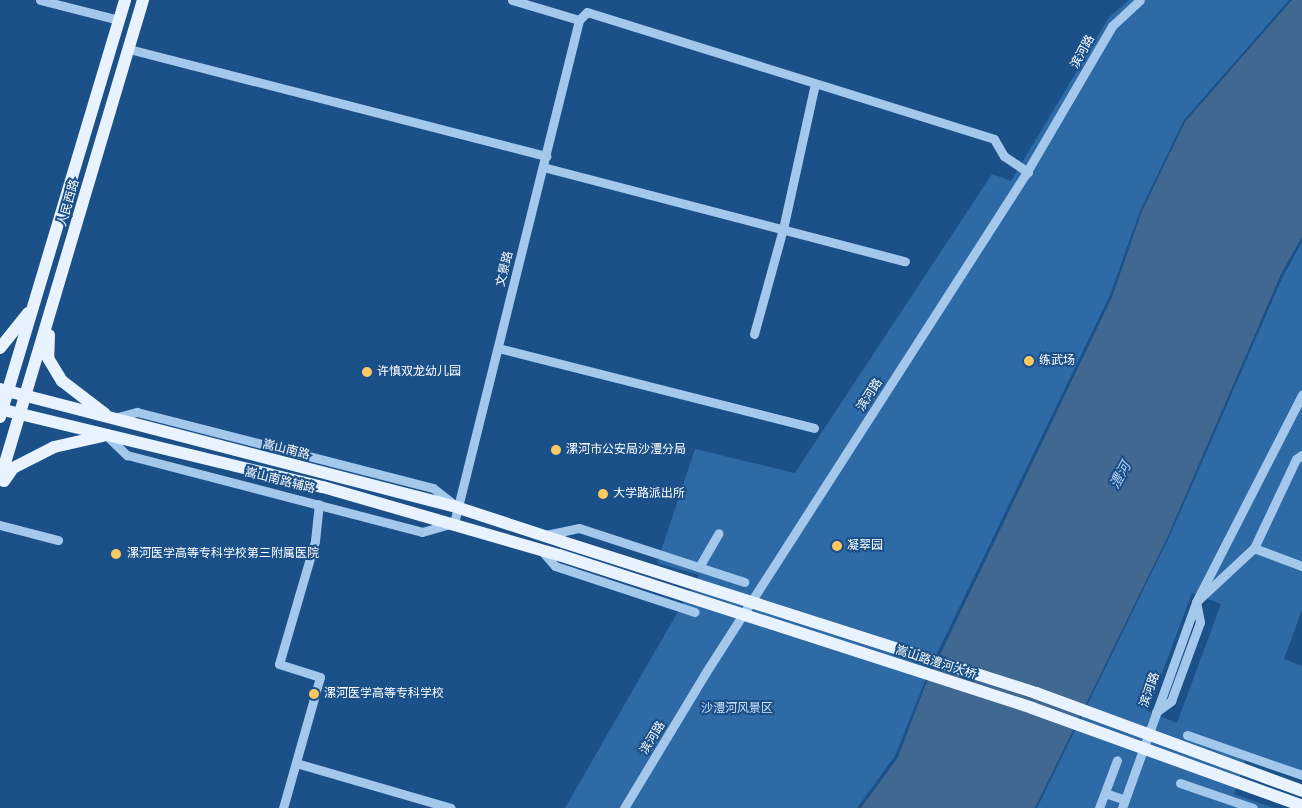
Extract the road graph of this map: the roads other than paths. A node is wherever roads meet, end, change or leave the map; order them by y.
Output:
1 (40, 0) edge
2 (125, 0) edge
3 (144, 0) edge
4 (512, 0) edge
5 (1140, 0) edge
6 (119, 20) junction
7 (579, 20) junction
8 (129, 49) junction
9 (816, 84) junction
10 (546, 156) junction
11 (543, 168) junction
12 (1028, 172) junction
13 (783, 229) junction
14 (905, 261) dead end
15 (33, 307) junction
16 (50, 316) junction
17 (754, 334) dead end
18 (0, 348) edge
19 (498, 348) junction
20 (4, 390) edge
21 (1302, 394) edge
22 (25, 396) junction
23 (1, 412) edge
24 (20, 415) junction
25 (111, 419) junction
26 (814, 428) dead end
27 (106, 435) junction
28 (1302, 455) edge
29 (0, 480) edge
30 (0, 488) edge
31 (319, 504) junction
32 (459, 508) junction
33 (454, 523) junction
34 (0, 525) edge
35 (719, 533) dead end
36 (546, 536) junction
37 (58, 540) dead end
38 (563, 542) joint
39 (1254, 548) junction
40 (540, 550) junction
41 (1302, 566) edge
42 (699, 567) junction
43 (744, 582) dead end
44 (1196, 602) junction
45 (695, 612) dead end
46 (1187, 736) dead end
47 (1117, 760) dead end
48 (296, 763) junction
49 (1302, 775) edge
50 (1180, 783) dead end
51 (1302, 791) edge
52 (1105, 793) junction
53 (1124, 804) edge
54 (1302, 806) edge
55 (283, 808) edge
56 (450, 808) edge
57 (624, 808) edge
58 (1099, 808) edge
59 (1253, 808) edge

1 - 6 street
2 - 6 main road, 人民西路
3 - 8 main road, 人民西路
4 - 7 street
5 - 12 street, 滨河路
6 - 15 main road, 人民西路
7 - 9 street
7 - 10 street, 文景路
8 - 10 street
8 - 16 main road, 人民西路
9 - 12 street
9 - 13 street
10 - 11 street, 文景路
11 - 13 street
11 - 19 street, 文景路
12 - 57 street, 滨河路
13 - 14 street
13 - 17 street
15 - 18 main road
15 - 20 main road, 人民西路
16 - 22 main road, 人民西路
16 - 25 main road
19 - 26 street
19 - 32 street, 文景路
20 - 22 main road, 嵩山南路
20 - 23 main road, 人民西路
21 - 44 street, 滨河路
22 - 24 main road, 人民西路
22 - 25 main road, 嵩山南路
23 - 24 main road
24 - 27 main road
24 - 29 main road, 人民西路
25 - 32 main road, 嵩山南路
27 - 30 main road
27 - 31 street, 嵩山南路辅路
27 - 33 main road
28 - 39 street
31 - 33 street, 嵩山南路辅路
31 - 48 street
32 - 33 street, 文景路
32 - 36 main road, 嵩山南路
33 - 40 main road
34 - 37 street
35 - 42 street
36 - 38 main road, 嵩山南路
36 - 42 street
38 - 51 main road, 嵩山路澧河大桥, bridge
39 - 41 street
39 - 44 street
40 - 45 street
40 - 54 main road, 嵩山路澧河大桥, bridge
42 - 43 street
44 - 53 street, 滨河路
46 - 49 street
47 - 52 street
48 - 55 street
48 - 56 street
50 - 59 street
52 - 53 street
52 - 58 street

